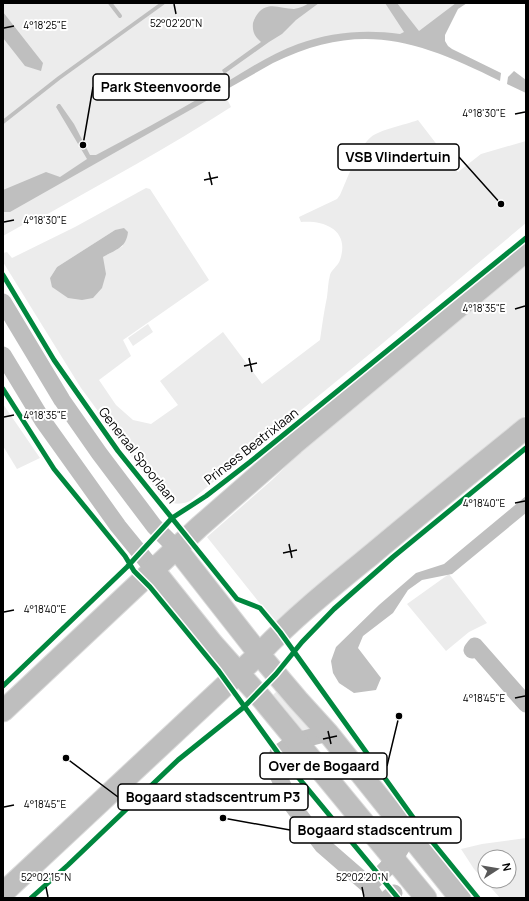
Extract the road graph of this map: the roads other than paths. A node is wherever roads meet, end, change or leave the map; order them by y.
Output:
1 (526, 250) edge
2 (3, 302) edge
3 (3, 355) edge
4 (526, 428) edge
5 (176, 548) junction
6 (153, 569) junction
7 (472, 650) dead end
8 (259, 654) junction
9 (238, 673) junction
10 (526, 704) edge
11 (3, 711) edge
12 (328, 733) junction
13 (296, 741) junction
14 (409, 835) junction
15 (394, 860) junction
16 (372, 891) edge
17 (3, 893) edge
18 (426, 898) edge
19 (460, 898) edge

1 - 5 main road, Prinses Beatrixlaan
2 - 5 street
3 - 6 street
4 - 8 main road
5 - 6 main road, Prinses Beatrixlaan
5 - 8 main road
6 - 9 main road
6 - 11 main road, Prinses Beatrixlaan
7 - 10 street
8 - 9 main road
8 - 12 main road
9 - 13 main road
9 - 17 main road
12 - 13 street
12 - 14 main road
13 - 15 main road
13 - 16 street
14 - 15 street
14 - 19 main road
15 - 16 street
15 - 18 main road

